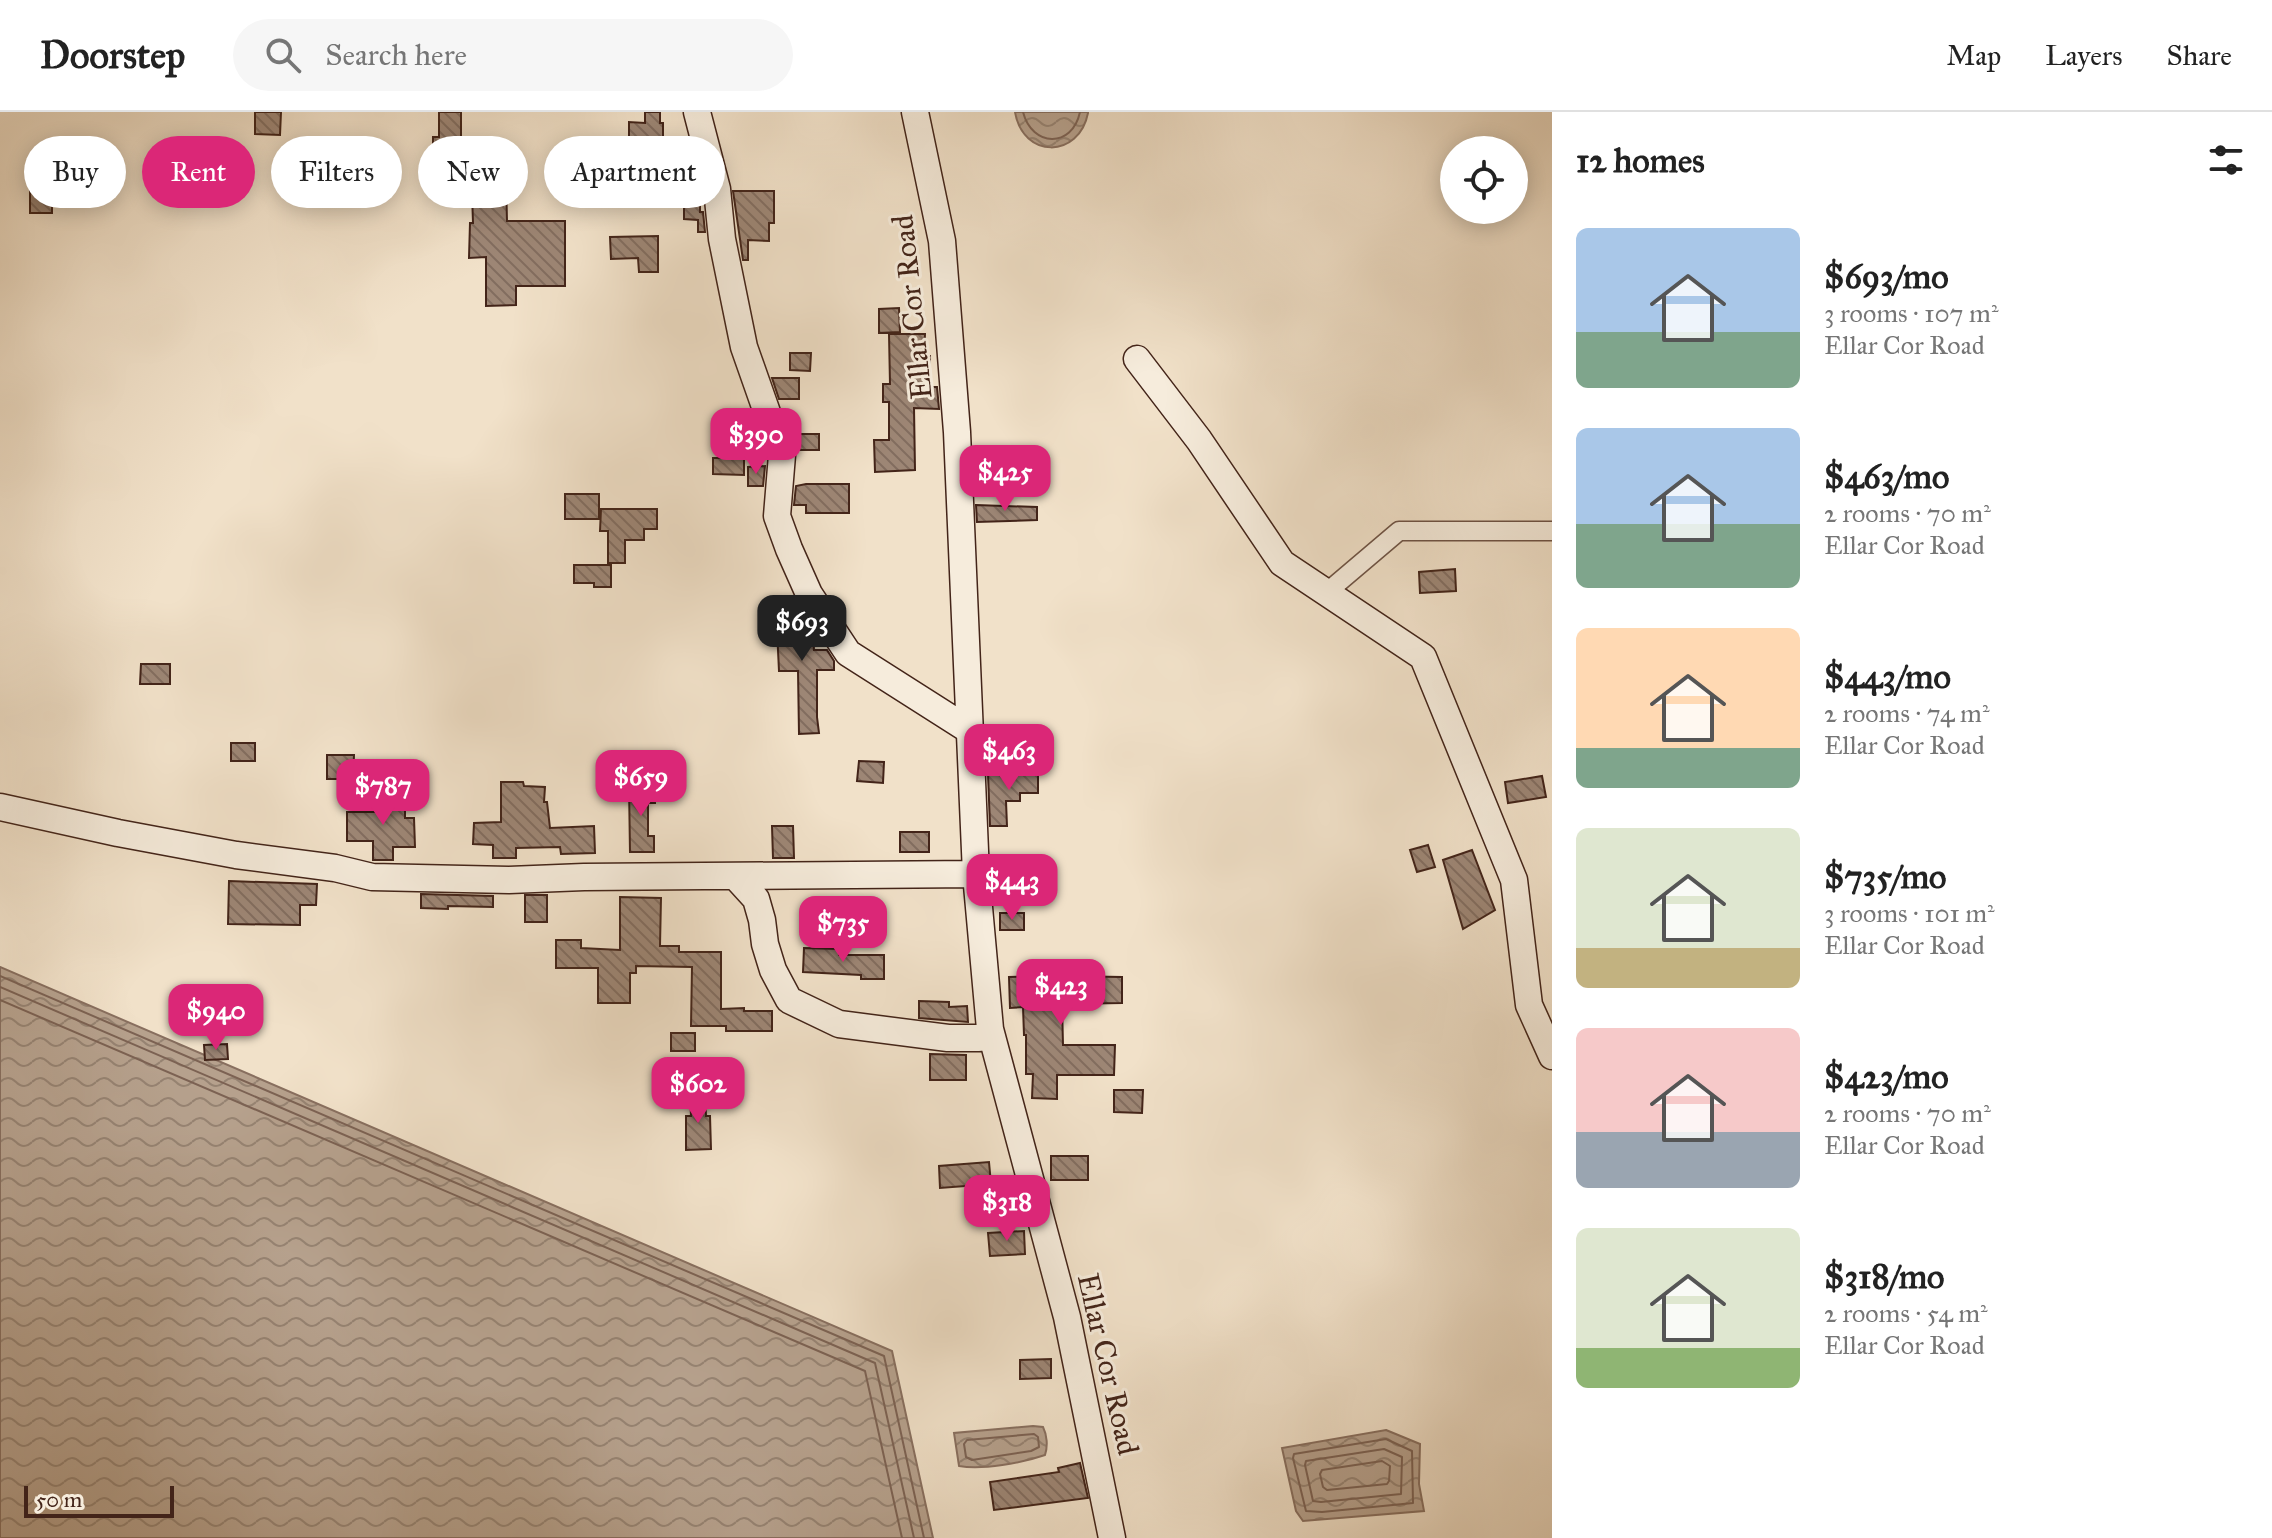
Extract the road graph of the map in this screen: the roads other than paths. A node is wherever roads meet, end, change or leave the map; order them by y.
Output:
1 (697, 112) edge
2 (915, 112) edge
3 (1137, 359) dead end
4 (1552, 531) edge
5 (1326, 593) junction
6 (969, 730) junction
7 (0, 807) edge
8 (976, 874) junction
9 (735, 876) junction
10 (979, 1038) dead end
11 (1552, 1056) edge
12 (1112, 1538) edge

1 - 6 street
2 - 6 street, Ellar Cor Road
3 - 5 street
4 - 5 street
5 - 11 street
6 - 8 street, Ellar Cor Road
7 - 9 street
8 - 9 street
8 - 12 street, Ellar Cor Road
9 - 10 street

